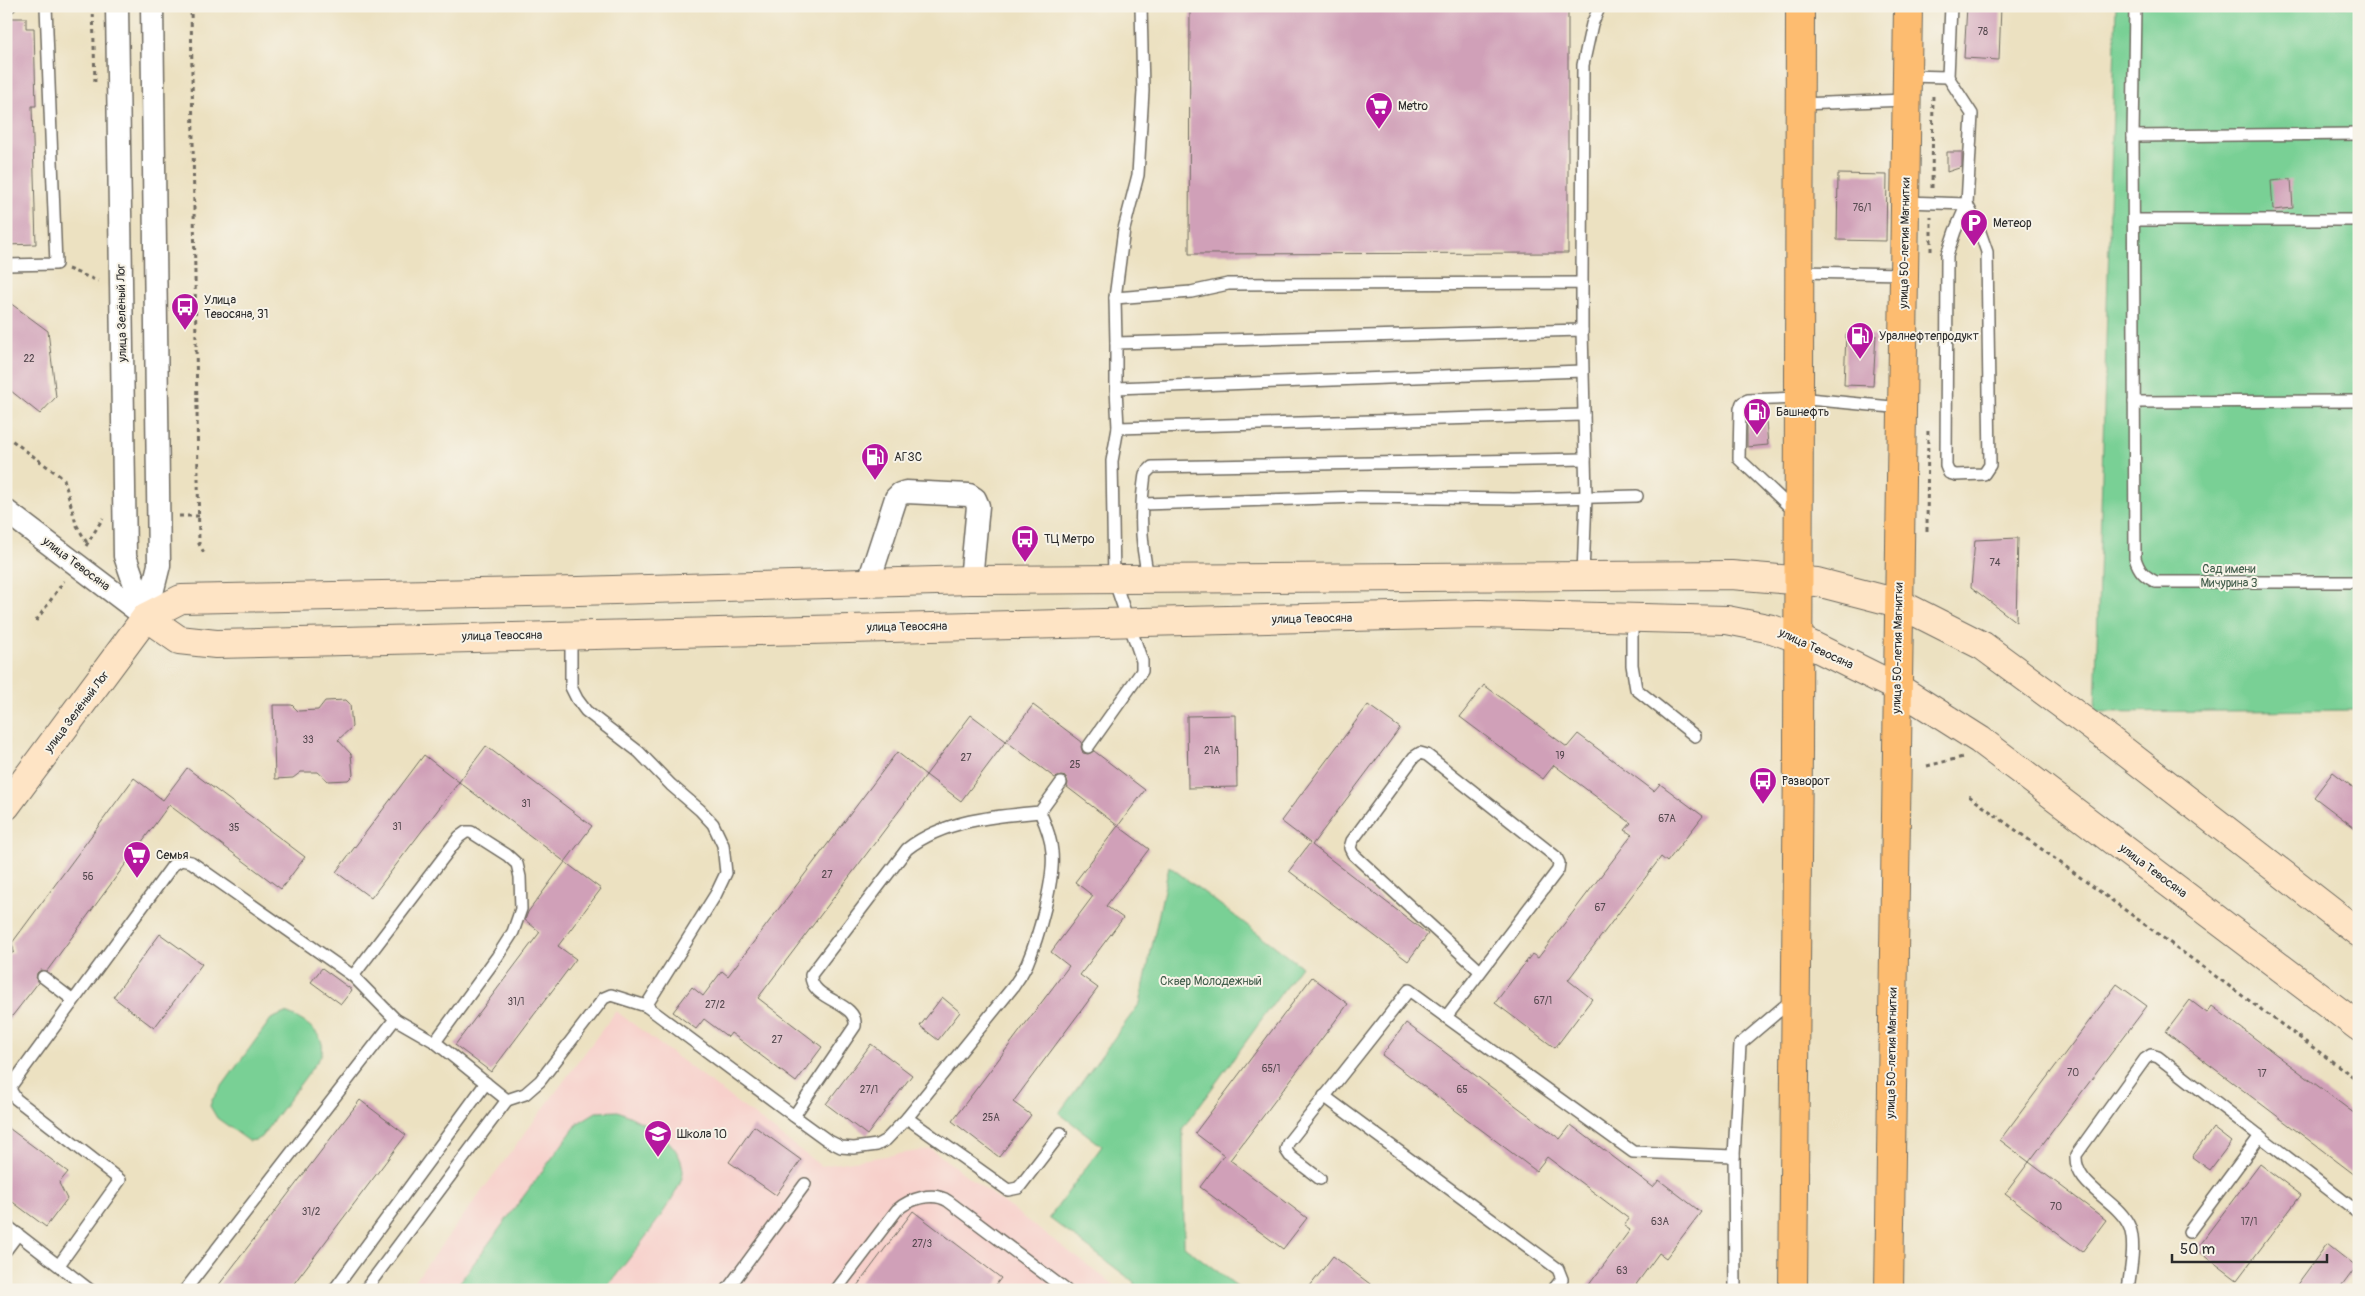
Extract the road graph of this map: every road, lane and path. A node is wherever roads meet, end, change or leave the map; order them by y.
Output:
1 (46, 6) edge
2 (117, 6) edge
3 (152, 6) edge
4 (191, 6) edge
5 (1141, 6) edge
6 (1600, 6) edge
7 (1800, 6) edge
8 (1908, 6) edge
9 (1951, 6) edge
10 (2135, 6) edge
11 (1948, 77) junction
12 (1906, 88) junction
13 (1800, 104) junction
14 (2359, 134) edge
15 (2133, 136) junction
16 (1905, 202) junction
17 (1967, 204) junction
18 (2134, 220) junction
19 (2359, 220) edge
20 (56, 264) junction
21 (6, 266) edge
22 (1799, 272) junction
23 (1904, 274) junction
24 (98, 280) dead end
25 (1582, 283) junction
26 (1115, 298) junction
27 (1582, 330) junction
28 (1116, 343) junction
29 (1583, 371) junction
30 (1116, 388) junction
31 (1798, 398) junction
32 (2359, 401) edge
33 (2134, 402) junction
34 (1903, 408) junction
35 (1584, 415) junction
36 (1118, 428) junction
37 (6, 436) edge
38 (1585, 459) junction
39 (1638, 496) dead end
40 (1586, 497) junction
41 (1143, 504) junction
42 (6, 511) edge
43 (1797, 514) junction
44 (88, 543) dead end
45 (206, 556) dead end
46 (1583, 575) junction
47 (1150, 579) junction
48 (971, 580) junction
49 (1114, 580) junction
50 (1797, 580) junction
51 (2359, 582) edge
52 (868, 584) junction
53 (1898, 603) junction
54 (1632, 616) junction
55 (146, 617) junction
56 (1129, 622) junction
57 (571, 635) junction
58 (1797, 638) junction
59 (1898, 688) junction
60 (1696, 736) dead end
61 (1088, 747) dead end
62 (1964, 756) dead end
63 (1928, 766) dead end
64 (1061, 783) dead end
65 (1970, 796) dead end
66 (6, 806) edge
67 (1040, 812) junction
68 (2359, 933) edge
69 (1480, 971) junction
70 (353, 976) junction
71 (43, 977) dead end
72 (1795, 998) junction
73 (73, 1000) junction
74 (646, 1006) junction
75 (1446, 1018) junction
76 (395, 1019) junction
77 (2359, 1027) edge
78 (435, 1042) junction
79 (2359, 1081) edge
80 (486, 1082) junction
81 (1324, 1096) junction
82 (507, 1100) junction
83 (794, 1116) junction
84 (907, 1118) junction
85 (1061, 1133) dead end
86 (2260, 1136) junction
87 (1734, 1156) junction
88 (1320, 1179) dead end
89 (805, 1184) dead end
90 (2359, 1213) edge
91 (6, 1225) edge
92 (2189, 1232) dead end
93 (18, 1234) junction
94 (6, 1250) edge
95 (59, 1265) junction
96 (90, 1290) edge
97 (185, 1290) edge
98 (334, 1290) edge
99 (365, 1290) edge
100 (727, 1290) edge
101 (836, 1290) edge
102 (1066, 1290) edge
103 (1553, 1290) edge
104 (1736, 1290) edge
105 (1793, 1290) edge
106 (1889, 1290) edge
107 (2128, 1290) edge

1 - 20 lane
2 - 55 street, улица Зелёный Лог
3 - 55 street, улица Зелёный Лог
4 - 45 path
5 - 26 lane
6 - 25 lane
7 - 13 main road
8 - 12 main road, улица 50-летия Магнитки
9 - 11 lane
10 - 15 lane
11 - 12 lane
11 - 17 lane
12 - 13 lane
12 - 16 main road, улица 50-летия Магнитки
13 - 22 main road
14 - 15 lane
15 - 18 lane
16 - 17 lane
16 - 23 main road, улица 50-летия Магнитки
17 - 17 lane
18 - 19 lane
18 - 33 lane
20 - 21 lane
20 - 24 path
22 - 23 lane
22 - 31 main road
23 - 34 main road, улица 50-летия Магнитки
25 - 26 lane
25 - 27 lane
26 - 28 lane
27 - 28 lane
27 - 29 lane
28 - 30 lane
29 - 30 lane
29 - 35 lane
30 - 36 lane
31 - 34 lane
31 - 43 main road
31 - 43 lane
32 - 33 lane
33 - 51 lane
34 - 53 main road, улица 50-летия Магнитки
35 - 36 lane
35 - 38 lane
36 - 49 lane
37 - 44 path
38 - 40 lane
38 - 41 lane
39 - 40 lane
40 - 41 lane
40 - 46 lane
41 - 47 lane
42 - 55 street, улица Тевосяна
43 - 50 main road
46 - 47 street
46 - 50 street
47 - 49 street
48 - 49 street
48 - 52 street
48 - 52 street
49 - 56 lane
50 - 53 street
50 - 58 main road
52 - 55 street
53 - 59 main road, улица 50-летия Магнитки
53 - 68 street
54 - 56 street, улица Тевосяна
54 - 58 street, улица Тевосяна
54 - 60 lane
55 - 57 street, улица Тевосяна
55 - 66 street, улица Зелёный Лог
56 - 57 street, улица Тевосяна
56 - 61 lane
57 - 74 lane
58 - 59 street, улица Тевосяна
58 - 72 main road
59 - 77 street, улица Тевосяна
59 - 106 main road, улица 50-летия Магнитки
62 - 63 path
64 - 67 lane
65 - 79 path
67 - 83 lane
67 - 84 lane
69 - 69 lane
69 - 75 lane
70 - 73 lane
70 - 76 lane
70 - 78 lane
71 - 73 lane
72 - 87 lane
72 - 105 main road
73 - 95 lane
74 - 82 lane
74 - 83 lane
75 - 81 lane
75 - 87 lane
76 - 78 lane
76 - 97 lane
78 - 80 lane
80 - 82 lane
80 - 98 lane
81 - 88 lane
81 - 103 lane
82 - 99 lane
83 - 84 lane
84 - 85 lane
86 - 90 lane
86 - 92 lane
86 - 107 lane
87 - 104 lane
89 - 100 lane
91 - 93 lane
93 - 94 lane
93 - 95 lane
95 - 96 lane
101 - 102 lane

